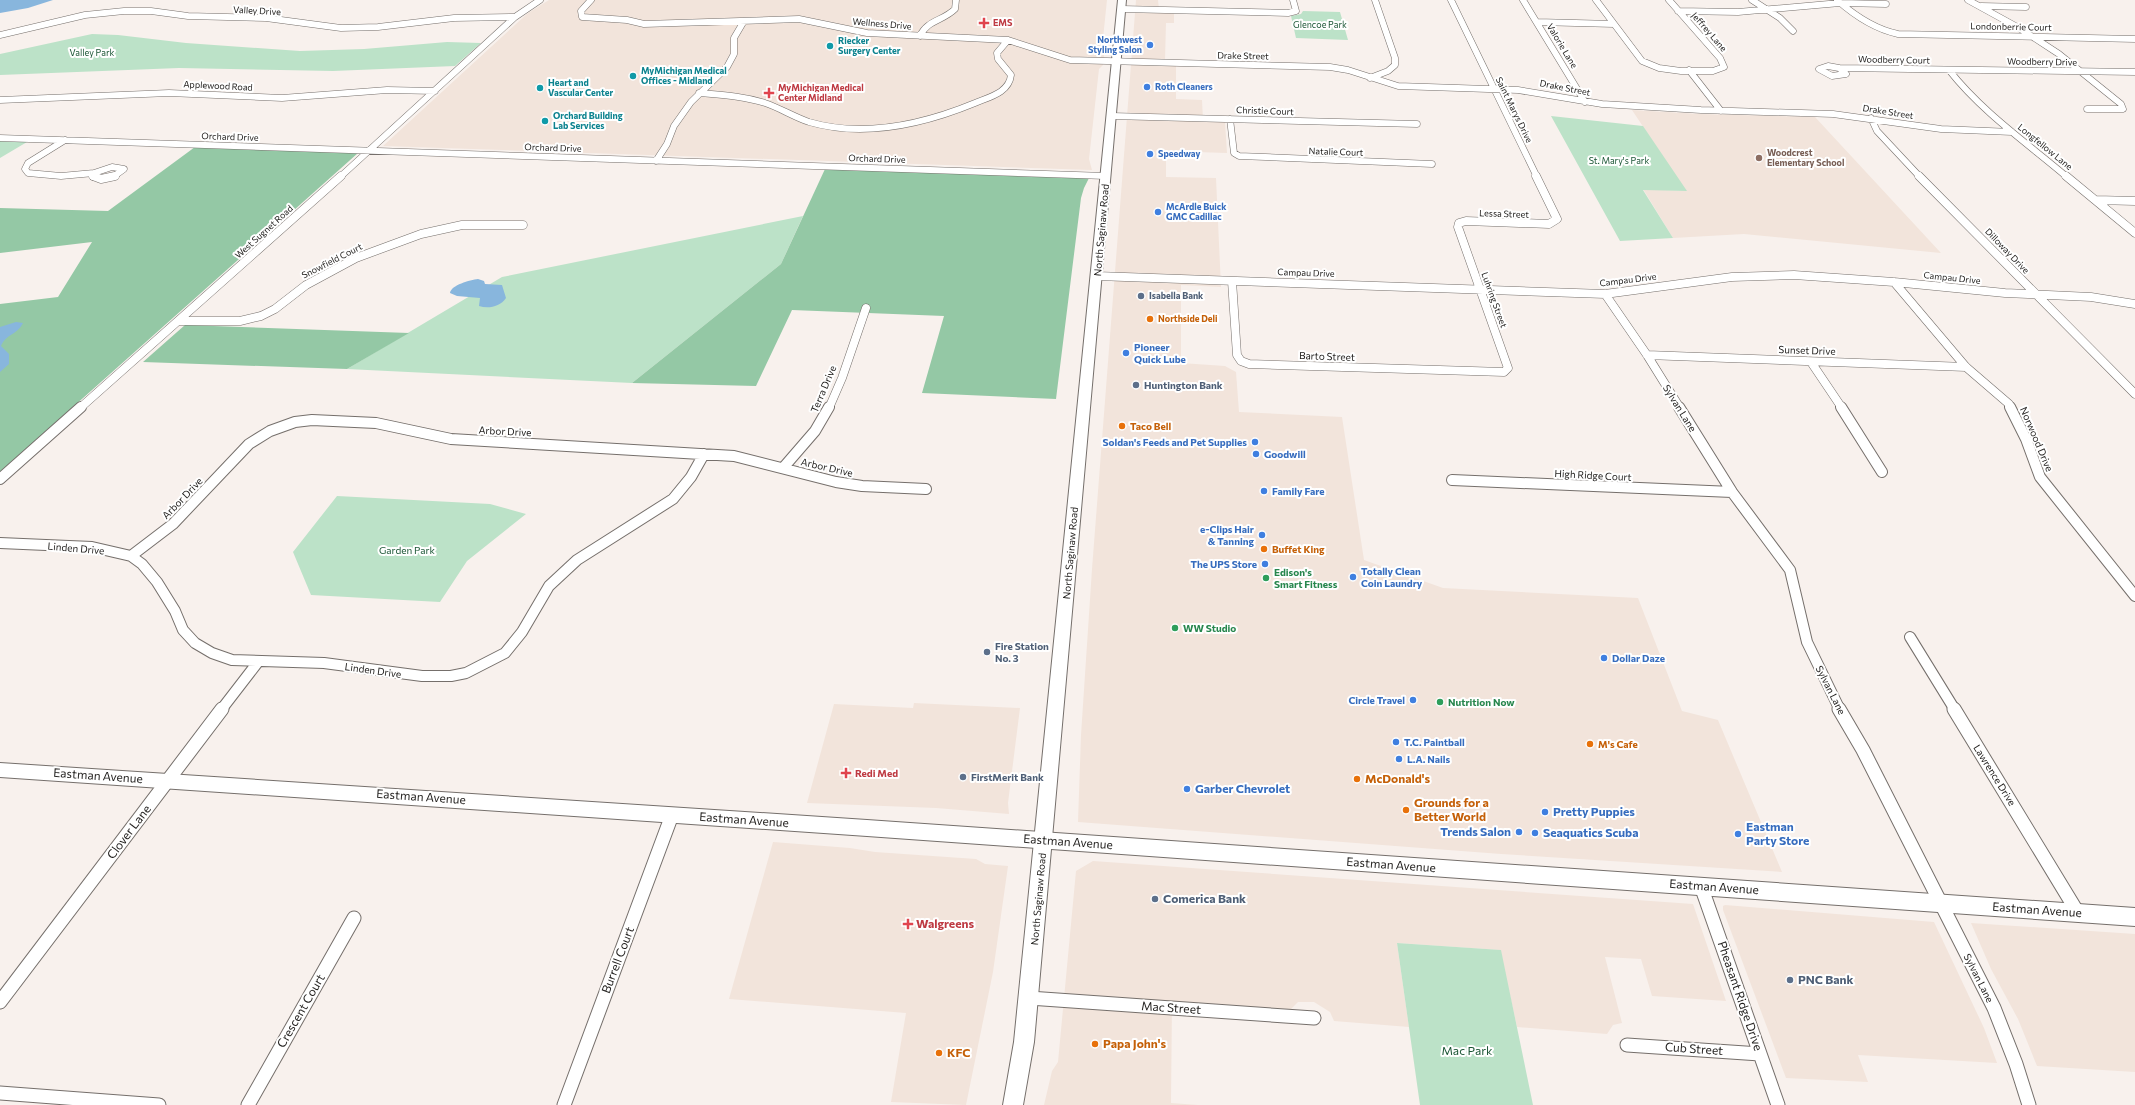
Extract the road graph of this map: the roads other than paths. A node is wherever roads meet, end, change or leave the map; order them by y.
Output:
1 (540, 0) edge
2 (591, 0) edge
3 (956, 0) edge
4 (1122, 0) edge
5 (1293, 0) edge
6 (1375, 0) edge
7 (1451, 0) edge
8 (1523, 0) edge
9 (1596, 0) edge
10 (1669, 0) edge
11 (1752, 0) edge
12 (1968, 0) edge
13 (1838, 2) edge
14 (1886, 4) dead end
15 (1979, 6) junction
16 (2026, 7) dead end
17 (1122, 10) junction
18 (1770, 10) junction
19 (1678, 11) junction
20 (515, 17) junction
21 (744, 22) junction
22 (1537, 22) junction
23 (1614, 24) junction
24 (1793, 31) dead end
25 (0, 35) edge
26 (920, 36) junction
27 (2033, 37) junction
28 (2135, 38) edge
29 (1008, 40) junction
30 (1117, 62) junction
31 (1839, 68) dead end
32 (1689, 70) junction
33 (1949, 70) junction
34 (2079, 71) junction
35 (2135, 72) edge
36 (1370, 78) junction
37 (1495, 90) junction
38 (435, 91) junction
39 (699, 93) junction
40 (0, 100) edge
41 (1585, 102) junction
42 (2087, 110) dead end
43 (1721, 111) junction
44 (1112, 116) junction
45 (1871, 118) junction
46 (1230, 119) junction
47 (1417, 124) dead end
48 (2012, 132) junction
49 (0, 138) edge
50 (65, 140) junction
51 (370, 150) junction
52 (656, 160) junction
53 (1432, 164) dead end
54 (94, 173) dead end
55 (1106, 176) junction
56 (2096, 200) junction
57 (2135, 201) edge
58 (1459, 223) joint
59 (1549, 224) joint
60 (523, 225) dead end
61 (2135, 233) edge
62 (1097, 276) junction
63 (1232, 281) junction
64 (1894, 282) junction
65 (1480, 289) junction
66 (1604, 294) junction
67 (2036, 295) junction
68 (2135, 304) edge
69 (866, 308) dead end
70 (180, 321) junction
71 (1647, 355) junction
72 (1811, 362) junction
73 (1966, 367) junction
74 (1494, 373) joint
75 (2135, 394) edge
76 (704, 454) junction
77 (783, 468) junction
78 (1882, 472) dead end
79 (0, 479) edge
80 (1452, 480) dead end
81 (926, 490) dead end
82 (1732, 492) junction
83 (0, 543) edge
84 (130, 556) junction
85 (2135, 596) edge
86 (1910, 637) dead end
87 (258, 662) junction
88 (0, 770) edge
89 (168, 781) junction
90 (672, 815) junction
91 (1043, 840) junction
92 (1701, 886) junction
93 (1941, 903) junction
94 (2078, 913) junction
95 (2135, 917) edge
96 (354, 918) dead end
97 (1029, 998) junction
98 (0, 1002) edge
99 (1314, 1018) dead end
100 (1627, 1044) dead end
101 (1760, 1054) junction
102 (0, 1092) edge
103 (159, 1105) edge
104 (248, 1105) edge
105 (564, 1105) edge
106 (1014, 1105) edge
107 (1778, 1105) edge
108 (2029, 1105) edge

1 - 20 street, West Sugnet Road
2 - 21 street, Wellness Drive
3 - 26 street
4 - 17 main road, North Saginaw Road
5 - 17 street
6 - 36 street
7 - 37 street, Saint Marys Drive
8 - 22 street, Valorie Lane
9 - 23 street
10 - 19 street, Jeffrey Lane
11 - 18 street
12 - 15 street
13 - 14 street
13 - 18 street
13 - 27 street, Londonberrie Court
15 - 16 street
15 - 27 street
17 - 30 main road, North Saginaw Road
18 - 19 street
18 - 24 street
19 - 32 street, Jeffrey Lane
20 - 25 street, Valley Drive
20 - 38 street, West Sugnet Road
21 - 26 street, Wellness Drive
21 - 39 street
22 - 23 street
22 - 41 street, Valorie Lane
23 - 32 street
26 - 29 street, Wellness Drive
27 - 28 street, Londonberrie Court
27 - 34 street
29 - 30 street, Wellness Drive
29 - 39 street
30 - 36 street, Drake Street
30 - 44 main road, North Saginaw Road
31 - 33 street, Woodberry Court
32 - 43 street
33 - 34 street, Woodberry Drive
33 - 48 street, Longfellow Lane
34 - 35 street, Woodberry Drive
34 - 42 street
36 - 37 street, Drake Street
37 - 41 street, Drake Street
37 - 59 street, Saint Marys Drive
38 - 40 street, Applewood Road
38 - 51 street, West Sugnet Road
39 - 52 street
41 - 43 street, Drake Street
43 - 45 street, Drake Street
44 - 46 street, Christie Court
44 - 55 main road, North Saginaw Road
45 - 48 street, Drake Street
45 - 67 street, Dilloway Drive
46 - 47 street, Christie Court
46 - 53 street, Natalie Court
48 - 56 street, Longfellow Lane
49 - 50 street, Orchard Drive
50 - 51 street, Orchard Drive
50 - 54 street
51 - 52 street, Orchard Drive
51 - 70 street, West Sugnet Road
52 - 55 street, Orchard Drive
55 - 62 main road, North Saginaw Road
56 - 57 street
56 - 61 street, Longfellow Lane
58 - 59 street, Lessa Street
58 - 65 street, Luhring Street
60 - 70 street, Snowfield Court
62 - 63 street, Campau Drive
62 - 91 main road, North Saginaw Road
63 - 65 street, Campau Drive
63 - 74 street, Barto Street
64 - 66 street, Campau Drive
64 - 67 street, Campau Drive
64 - 73 street, Norwood Drive
65 - 66 street, Campau Drive
65 - 74 street, Luhring Street
66 - 71 street, Sylvan Lane
67 - 68 street, Campau Drive
67 - 75 street, Dilloway Drive
69 - 77 street, Terra Drive
70 - 79 street, West Sugnet Road
71 - 72 street, Sunset Drive
71 - 82 street, Sylvan Lane
72 - 73 street, Sunset Drive
72 - 78 street
73 - 85 street, Norwood Drive
76 - 77 street, Arbor Drive
76 - 84 street, Arbor Drive
76 - 87 street, Linden Drive
77 - 81 street, Arbor Drive
80 - 82 street, High Ridge Court
82 - 93 street, Sylvan Lane
83 - 84 street, Linden Drive
84 - 87 street, Linden Drive
86 - 94 street, Lawrence Drive
87 - 89 street, Clover Lane
88 - 89 main road, Eastman Avenue
89 - 90 main road, Eastman Avenue
89 - 98 street, Clover Lane
90 - 91 main road, Eastman Avenue
90 - 105 street, Burrell Court
91 - 92 main road, Eastman Avenue
91 - 97 main road, North Saginaw Road
92 - 93 main road, Eastman Avenue
92 - 101 street, Pheasant Ridge Drive
93 - 94 main road, Eastman Avenue
93 - 108 street, Sylvan Lane
94 - 95 main road, Eastman Avenue
96 - 104 street, Crescent Court
97 - 99 street, Mac Street
97 - 106 main road, North Saginaw Road
100 - 101 street, Cub Street
101 - 107 street, Pheasant Ridge Drive
102 - 103 street

